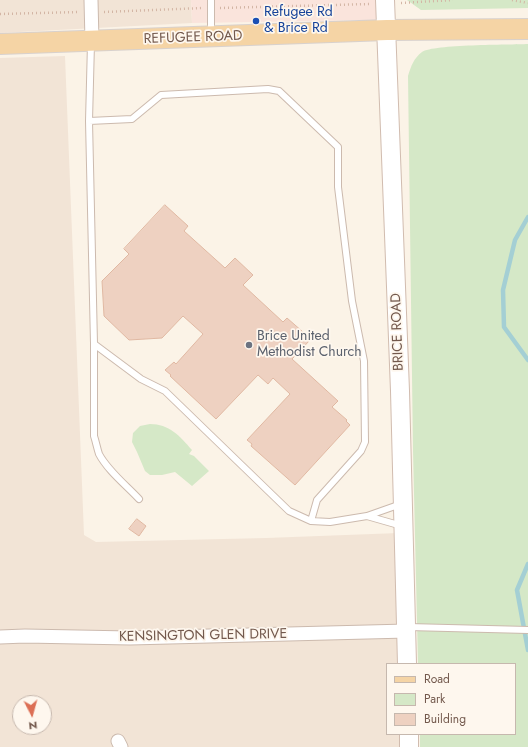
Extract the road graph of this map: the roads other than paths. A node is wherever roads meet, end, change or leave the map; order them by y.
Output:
1 (91, 0) edge
2 (211, 0) edge
3 (377, 2) edge
4 (528, 28) edge
5 (387, 30) junction
6 (211, 37) junction
7 (92, 41) junction
8 (0, 44) edge
9 (89, 121) junction
10 (94, 344) junction
11 (139, 499) dead end
12 (403, 504) junction
13 (367, 516) junction
14 (311, 521) junction
15 (404, 526) junction
16 (407, 629) junction
17 (528, 630) edge
18 (0, 637) edge
19 (407, 663) edge
20 (409, 735) edge
21 (409, 747) edge

1 - 7 street
2 - 6 lane
3 - 5 main road, BRICE ROAD
4 - 5 main road, REFUGEE ROAD
5 - 6 main road, REFUGEE ROAD
5 - 12 main road, BRICE ROAD
6 - 7 main road, REFUGEE ROAD
7 - 8 main road, REFUGEE ROAD
7 - 9 lane
9 - 10 lane
9 - 14 lane
10 - 11 lane
10 - 14 lane
12 - 13 lane
12 - 15 main road, BRICE ROAD
13 - 14 lane
13 - 15 lane
15 - 16 main road, BRICE ROAD
16 - 17 lane
16 - 18 street, KENSINGTON GLEN DRIVE
16 - 19 main road, BRICE ROAD
20 - 21 main road

